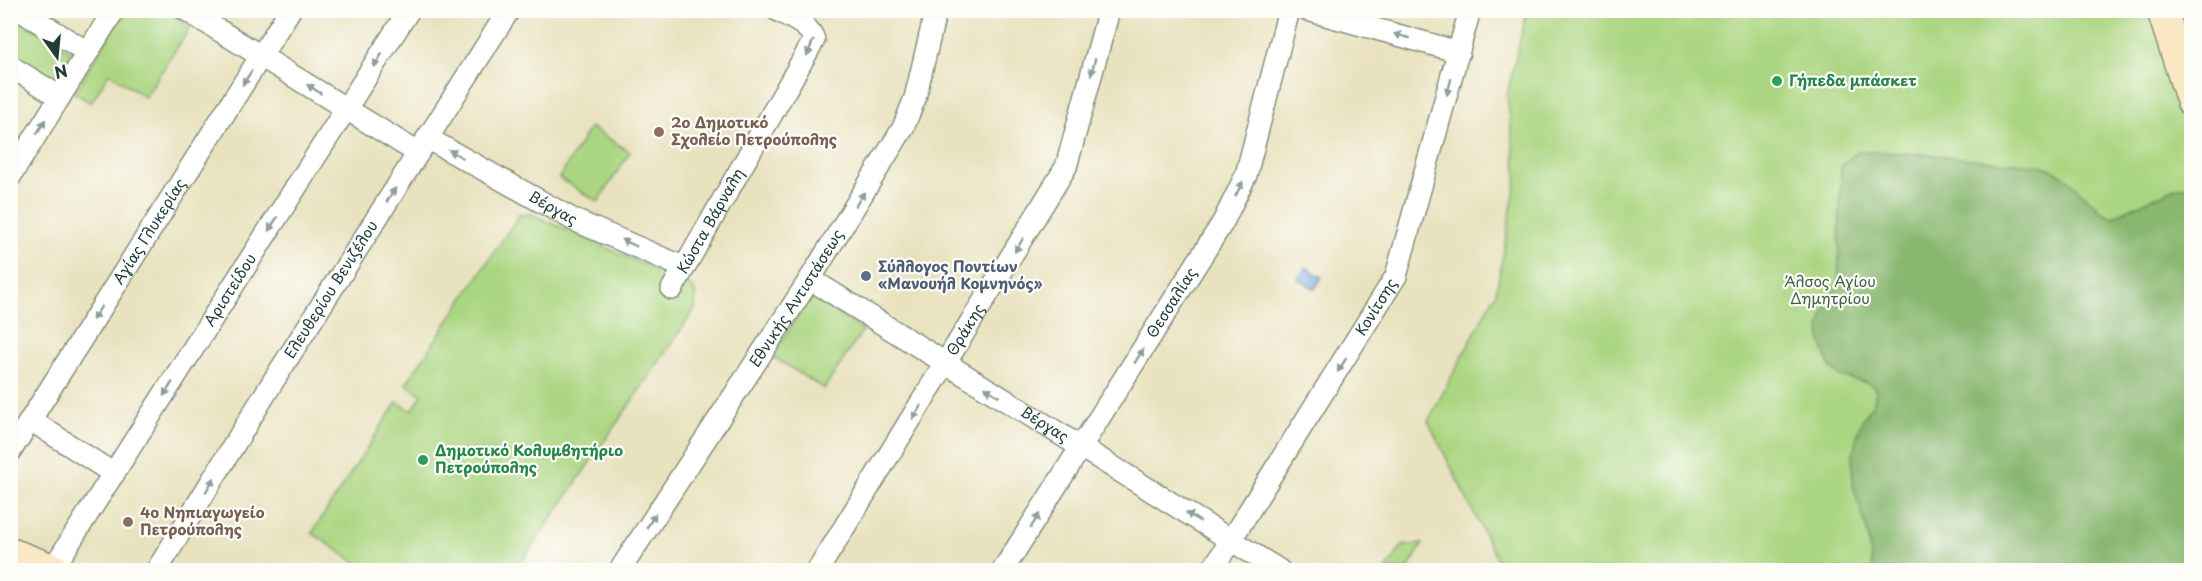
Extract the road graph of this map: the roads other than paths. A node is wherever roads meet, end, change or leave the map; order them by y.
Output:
1 (20, 10) edge
2 (114, 10) edge
3 (186, 10) edge
4 (290, 10) edge
5 (409, 10) edge
6 (509, 10) edge
7 (777, 10) edge
8 (936, 10) edge
9 (1109, 10) edge
10 (1289, 10) edge
11 (1307, 10) edge
12 (1470, 10) edge
13 (2162, 10) edge
14 (87, 52) junction
15 (1459, 52) junction
16 (261, 55) junction
17 (10, 66) edge
18 (60, 97) junction
19 (2192, 102) edge
20 (347, 110) junction
21 (422, 146) junction
22 (10, 177) edge
23 (683, 267) junction
24 (810, 279) junction
25 (672, 289) dead end
26 (947, 364) junction
27 (32, 421) junction
28 (1082, 447) junction
29 (10, 452) edge
30 (114, 474) junction
31 (1231, 540) junction
32 (10, 553) edge
33 (54, 570) edge
34 (157, 570) edge
35 (620, 570) edge
36 (818, 570) edge
37 (1003, 570) edge
38 (1212, 570) edge
39 (1279, 570) edge

1 - 14 street
2 - 14 street
3 - 16 street, Βέργας
4 - 16 street, Αγίας Γλυκερίας
5 -> 20 street, Αριστείδου
6 - 21 street, Ελευθερίου Βενιζέλου
7 -> 23 street, Κώστα Βάρναλη
24 -> 8 street, Εθνικής Αντιστάσεως
9 -> 26 street, Θράκης
28 -> 10 street, Θεσσαλίας
15 -> 11 street
12 - 15 street, Κονίτσης
13 - 19 street
14 - 18 street
15 -> 31 street, Κονίτσης
20 -> 16 street, Βέργας
16 -> 27 street, Αγίας Γλυκερίας
17 - 18 street
22 -> 18 street
20 - 21 street, Βέργας
20 -> 30 street, Αριστείδου
23 -> 21 street, Βέργας
34 -> 21 street, Ελευθερίου Βενιζέλου
23 - 25 street, Κώστα Βάρναλη
24 - 26 street, Βέργας
35 -> 24 street, Εθνικής Αντιστάσεως
28 -> 26 street, Βέργας
26 -> 36 street, Θράκης
27 - 29 street, Αγίας Γλυκερίας
27 - 30 street
31 -> 28 street, Βέργας
37 -> 28 street, Θεσσαλίας
30 - 33 street, Αριστείδου
31 - 38 street, Κονίτσης
31 - 39 street, Βέργας
32 - 33 street

